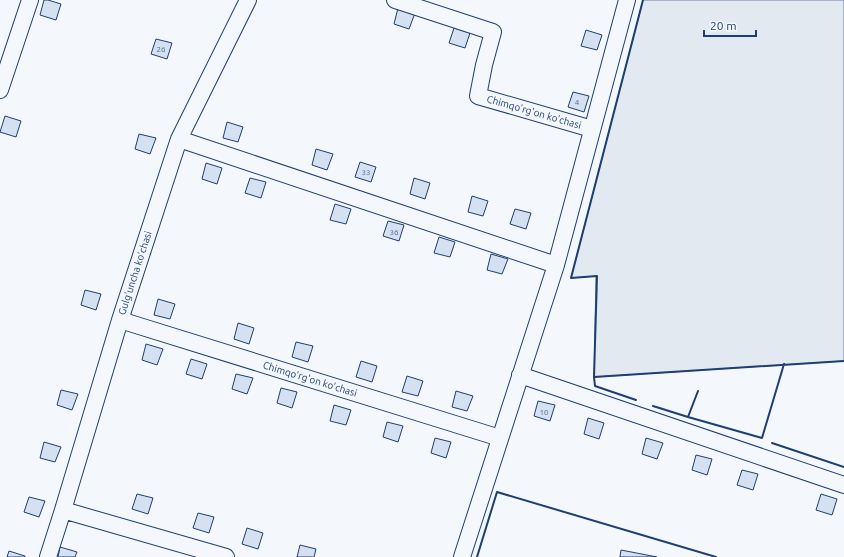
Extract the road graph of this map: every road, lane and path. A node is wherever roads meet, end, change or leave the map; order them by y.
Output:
1 (30, 0) edge
2 (248, 0) edge
3 (395, 0) edge
4 (627, 0) edge
5 (0, 90) edge
6 (592, 129) junction
7 (179, 139) junction
8 (556, 265) junction
9 (120, 320) junction
10 (520, 375) junction
11 (500, 438) junction
12 (844, 485) edge
13 (63, 510) junction
14 (48, 557) edge
15 (226, 557) edge
16 (462, 557) edge

1 - 5 street
2 - 7 street, Gulg'uncha ko'chasi
3 - 6 street, Chimqo'rg'on ko'chasi
4 - 6 street, Chimqo'rg'on ko'chasi
6 - 8 street, Chimqo'rg'on ko'chasi
7 - 8 street
7 - 9 street, Gulg'uncha ko'chasi
8 - 10 street, Chimqo'rg'on ko'chasi
9 - 11 street, Chimqo'rg'on ko'chasi
9 - 13 street, Gulg'uncha ko'chasi
10 - 11 street, Chimqo'rg'on ko'chasi
10 - 12 street
11 - 16 street, Chimqo'rg'on ko'chasi
13 - 14 street, Gulg'uncha ko'chasi
13 - 15 street

